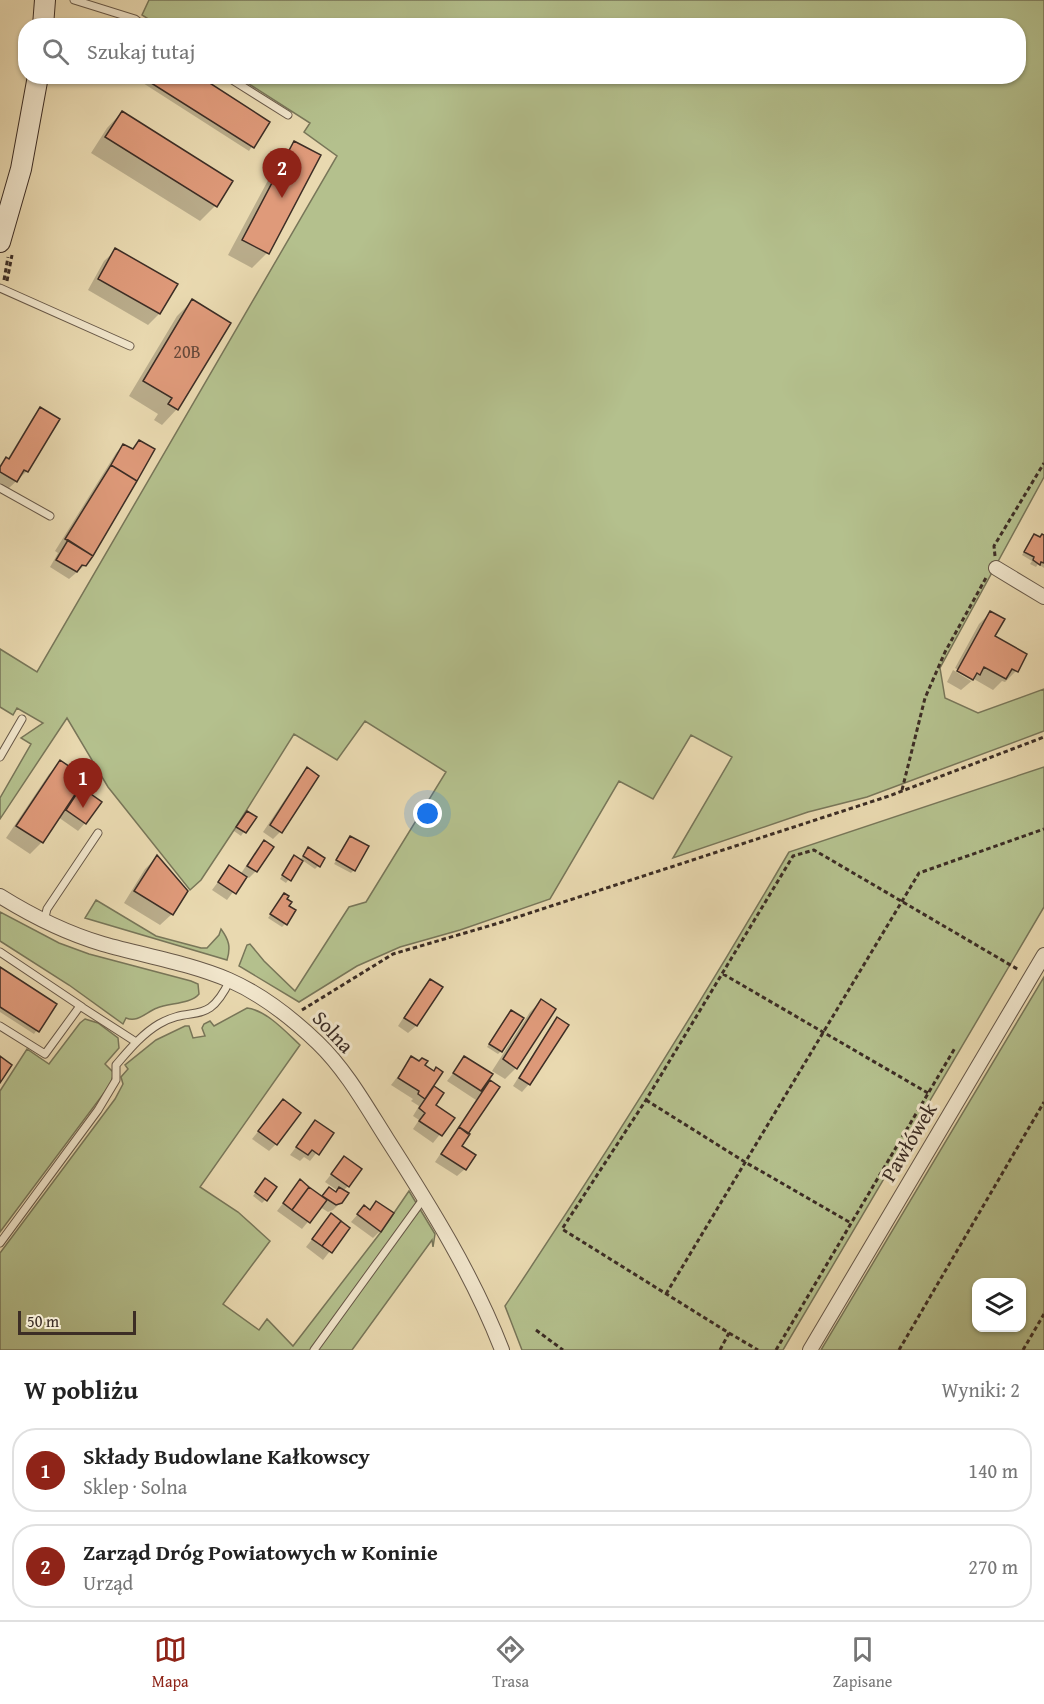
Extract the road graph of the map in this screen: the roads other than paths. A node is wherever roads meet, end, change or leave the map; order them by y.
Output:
1 (45, 0) edge
2 (74, 0) edge
3 (44, 18) edge
4 (129, 18) edge
5 (37, 84) edge
6 (238, 84) edge
7 (288, 116) dead end
8 (0, 242) edge
9 (0, 288) edge
10 (130, 346) dead end
11 (0, 488) edge
12 (50, 516) dead end
13 (996, 567) road end
14 (1044, 597) edge
15 (22, 719) dead end
16 (0, 757) edge
17 (98, 832) dead end
18 (0, 896) edge
19 (44, 921) junction
20 (0, 952) edge
21 (1044, 955) edge
22 (230, 981) junction
23 (82, 1007) junction
24 (0, 1026) edge
25 (136, 1042) junction
26 (424, 1198) junction
27 (0, 1243) edge
28 (314, 1350) edge
29 (502, 1350) edge
30 (810, 1350) edge

1 - 3 street
2 - 4 lane
5 - 8 street
6 - 7 lane
9 - 10 lane
11 - 12 lane
13 - 14 street
15 - 16 lane
17 - 19 lane
18 - 19 street, Solna
19 - 22 street, Solna
20 - 23 lane
21 - 30 street, Pawłówek
22 - 25 lane
22 - 26 street, Solna
23 - 24 lane
23 - 25 lane
25 - 27 lane
26 - 28 lane
26 - 29 street, Solna

